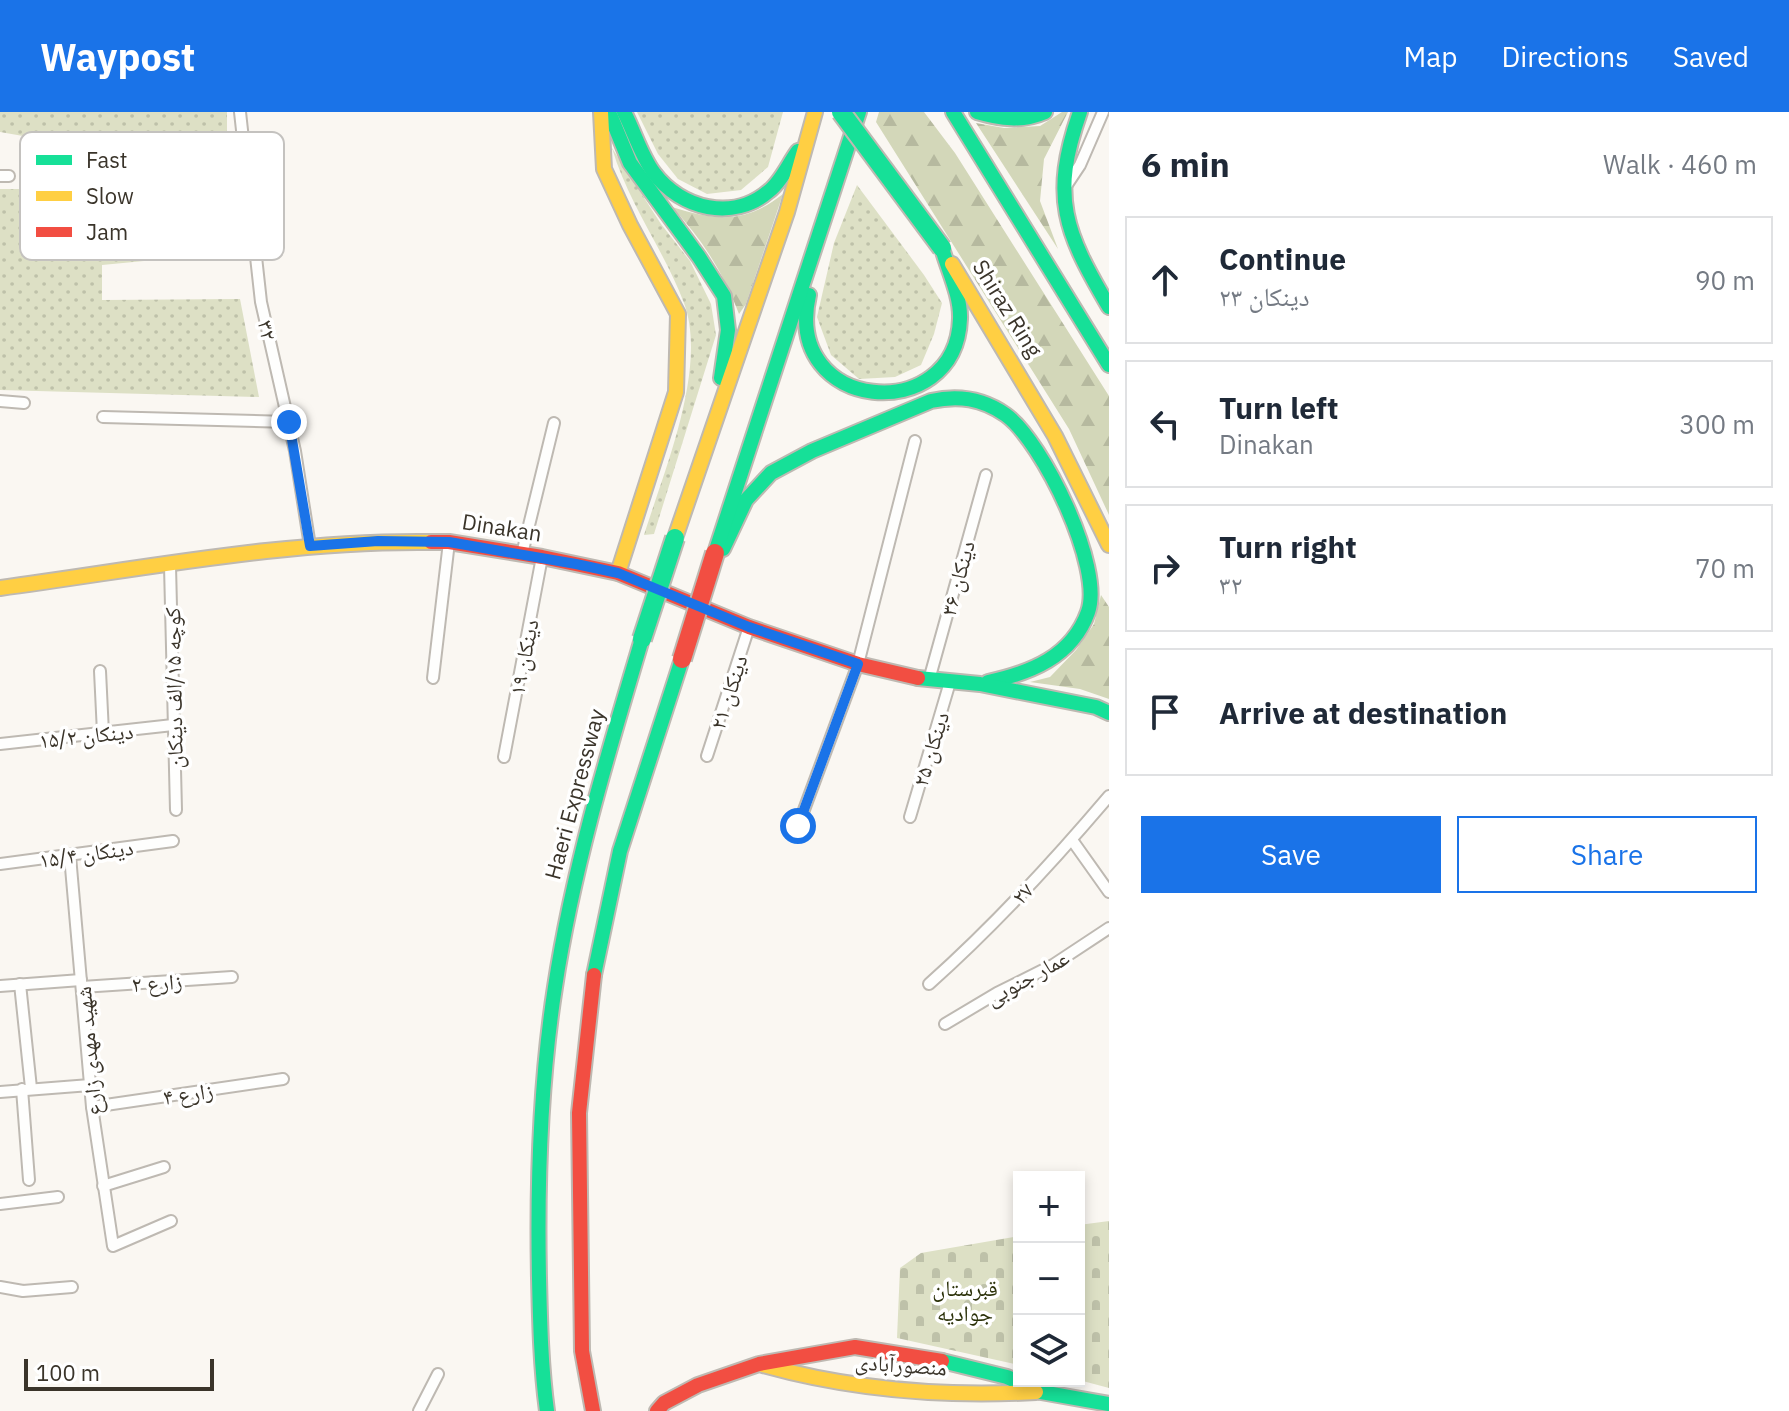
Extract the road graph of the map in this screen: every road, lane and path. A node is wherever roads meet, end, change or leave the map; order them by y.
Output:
1 (240, 112) edge
2 (601, 112) edge
3 (609, 112) edge
4 (624, 112) edge
5 (815, 112) edge
6 (841, 112) edge
7 (859, 112) edge
8 (953, 112) edge
9 (977, 112) edge
10 (1045, 112) edge
11 (1080, 112) edge
12 (1103, 112) edge
13 (242, 132) edge
14 (806, 139) junction
15 (1062, 191) junction
16 (818, 238) junction
17 (942, 248) junction
18 (256, 260) edge
19 (1109, 307) edge
20 (1109, 365) edge
21 (0, 401) edge
22 (24, 403) dead end
23 (103, 417) dead end
24 (715, 420) junction
25 (289, 422) junction
26 (554, 423) dead end
27 (915, 441) dead end
28 (986, 475) dead end
29 (449, 542) junction
30 (1109, 545) edge
31 (310, 546) junction
32 (522, 554) junction
33 (542, 557) junction
34 (170, 566) junction
35 (618, 573) junction
36 (0, 588) edge
37 (701, 595) junction
38 (749, 627) junction
39 (858, 664) junction
40 (100, 671) dead end
41 (433, 678) dead end
42 (929, 680) junction
43 (950, 682) junction
44 (980, 684) junction
45 (1109, 713) edge
46 (173, 725) junction
47 (103, 733) junction
48 (0, 744) edge
49 (707, 756) dead end
50 (504, 757) dead end
51 (1109, 796) edge
52 (176, 810) dead end
53 (910, 817) dead end
54 (798, 826) dead end
55 (1072, 840) junction
56 (173, 841) dead end
57 (70, 856) junction
58 (0, 864) edge
59 (1109, 892) edge
60 (1109, 928) edge
61 (232, 977) dead end
62 (20, 984) junction
63 (82, 984) junction
64 (929, 984) dead end
65 (0, 986) edge
66 (945, 1024) dead end
67 (283, 1079) dead end
68 (90, 1085) junction
69 (26, 1089) junction
70 (0, 1092) edge
71 (92, 1107) junction
72 (164, 1167) dead end
73 (29, 1180) dead end
74 (103, 1186) junction
75 (58, 1197) dead end
76 (0, 1204) edge
77 (171, 1221) dead end
78 (0, 1287) edge
79 (72, 1287) dead end
80 (759, 1364) junction
81 (438, 1374) dead end
82 (1041, 1392) junction
83 (1109, 1404) edge
84 (419, 1411) edge
85 (547, 1411) edge
86 (593, 1411) edge
87 (657, 1411) edge

1 - 13 street, ۳۲
2 - 35 main road
3 - 24 main road
4 - 14 main road
5 - 14 main road
6 - 17 main road, Shiraz Ring, bridge
7 - 16 main road
8 - 20 main road
9 - 10 main road
11 - 15 main road
12 - 15 street
14 - 24 main road, Haeri Expressway
15 - 19 main road
16 - 17 main road
16 - 37 main road, bridge
17 - 30 main road, Shiraz Ring
18 - 25 street, ۳۲
21 - 22 street
23 - 25 street
24 - 85 main road, Haeri Expressway, bridge
25 - 31 street, ۳۲
26 - 32 street
27 - 39 street
28 - 42 street, ۳۶ دینکان
29 - 31 main road, Dinakan
29 - 32 main road, Dinakan
29 - 41 street
31 - 34 main road, Dinakan
32 - 33 main road, Dinakan
33 - 35 main road, Dinakan
33 - 50 street, ۱۹ دینکان
34 - 36 main road, Dinakan
34 - 46 street, کوچه ۱۵/الف دینکان
35 - 38 main road, Dinakan
37 - 44 main road
37 - 86 main road, bridge
38 - 39 main road, Dinakan
38 - 49 street, ۲۱ دینکان
39 - 42 main road, Dinakan
39 - 54 street
40 - 47 street
42 - 43 main road, Dinakan
43 - 44 main road, Dinakan
43 - 53 street, ۲۵ دینکان
44 - 45 main road
46 - 47 street, ۱۵/۲ دینکان
46 - 52 street, کوچه ۱۵/الف دینکان
47 - 48 street, ۱۵/۲ دینکان
51 - 55 street, ۲۷
55 - 59 street
55 - 64 street, ۲۷
56 - 57 street, ۱۵/۴ دینکان
57 - 58 street, ۱۵/۴ دینکان
57 - 63 street, شهید مهدی زارع
60 - 66 street, عمار جنوبی
61 - 63 street, ۲ زارع
62 - 63 street, ۲ زارع
62 - 65 street, ۲ زارع
62 - 69 street
63 - 68 street, شهید مهدی زارع
67 - 71 street, ۴ زارع
68 - 69 street
68 - 71 street, شهید مهدی زارع
69 - 70 street
69 - 73 street
71 - 74 street, شهید مهدی زارع
72 - 74 street
74 - 77 street, شهید مهدی زارع
75 - 76 street
78 - 79 street
80 - 82 main road, منصورآبادی
80 - 82 main road, منصورآبادی
80 - 87 main road, منصورآبادی
81 - 84 street
82 - 83 main road, منصورآبادی

